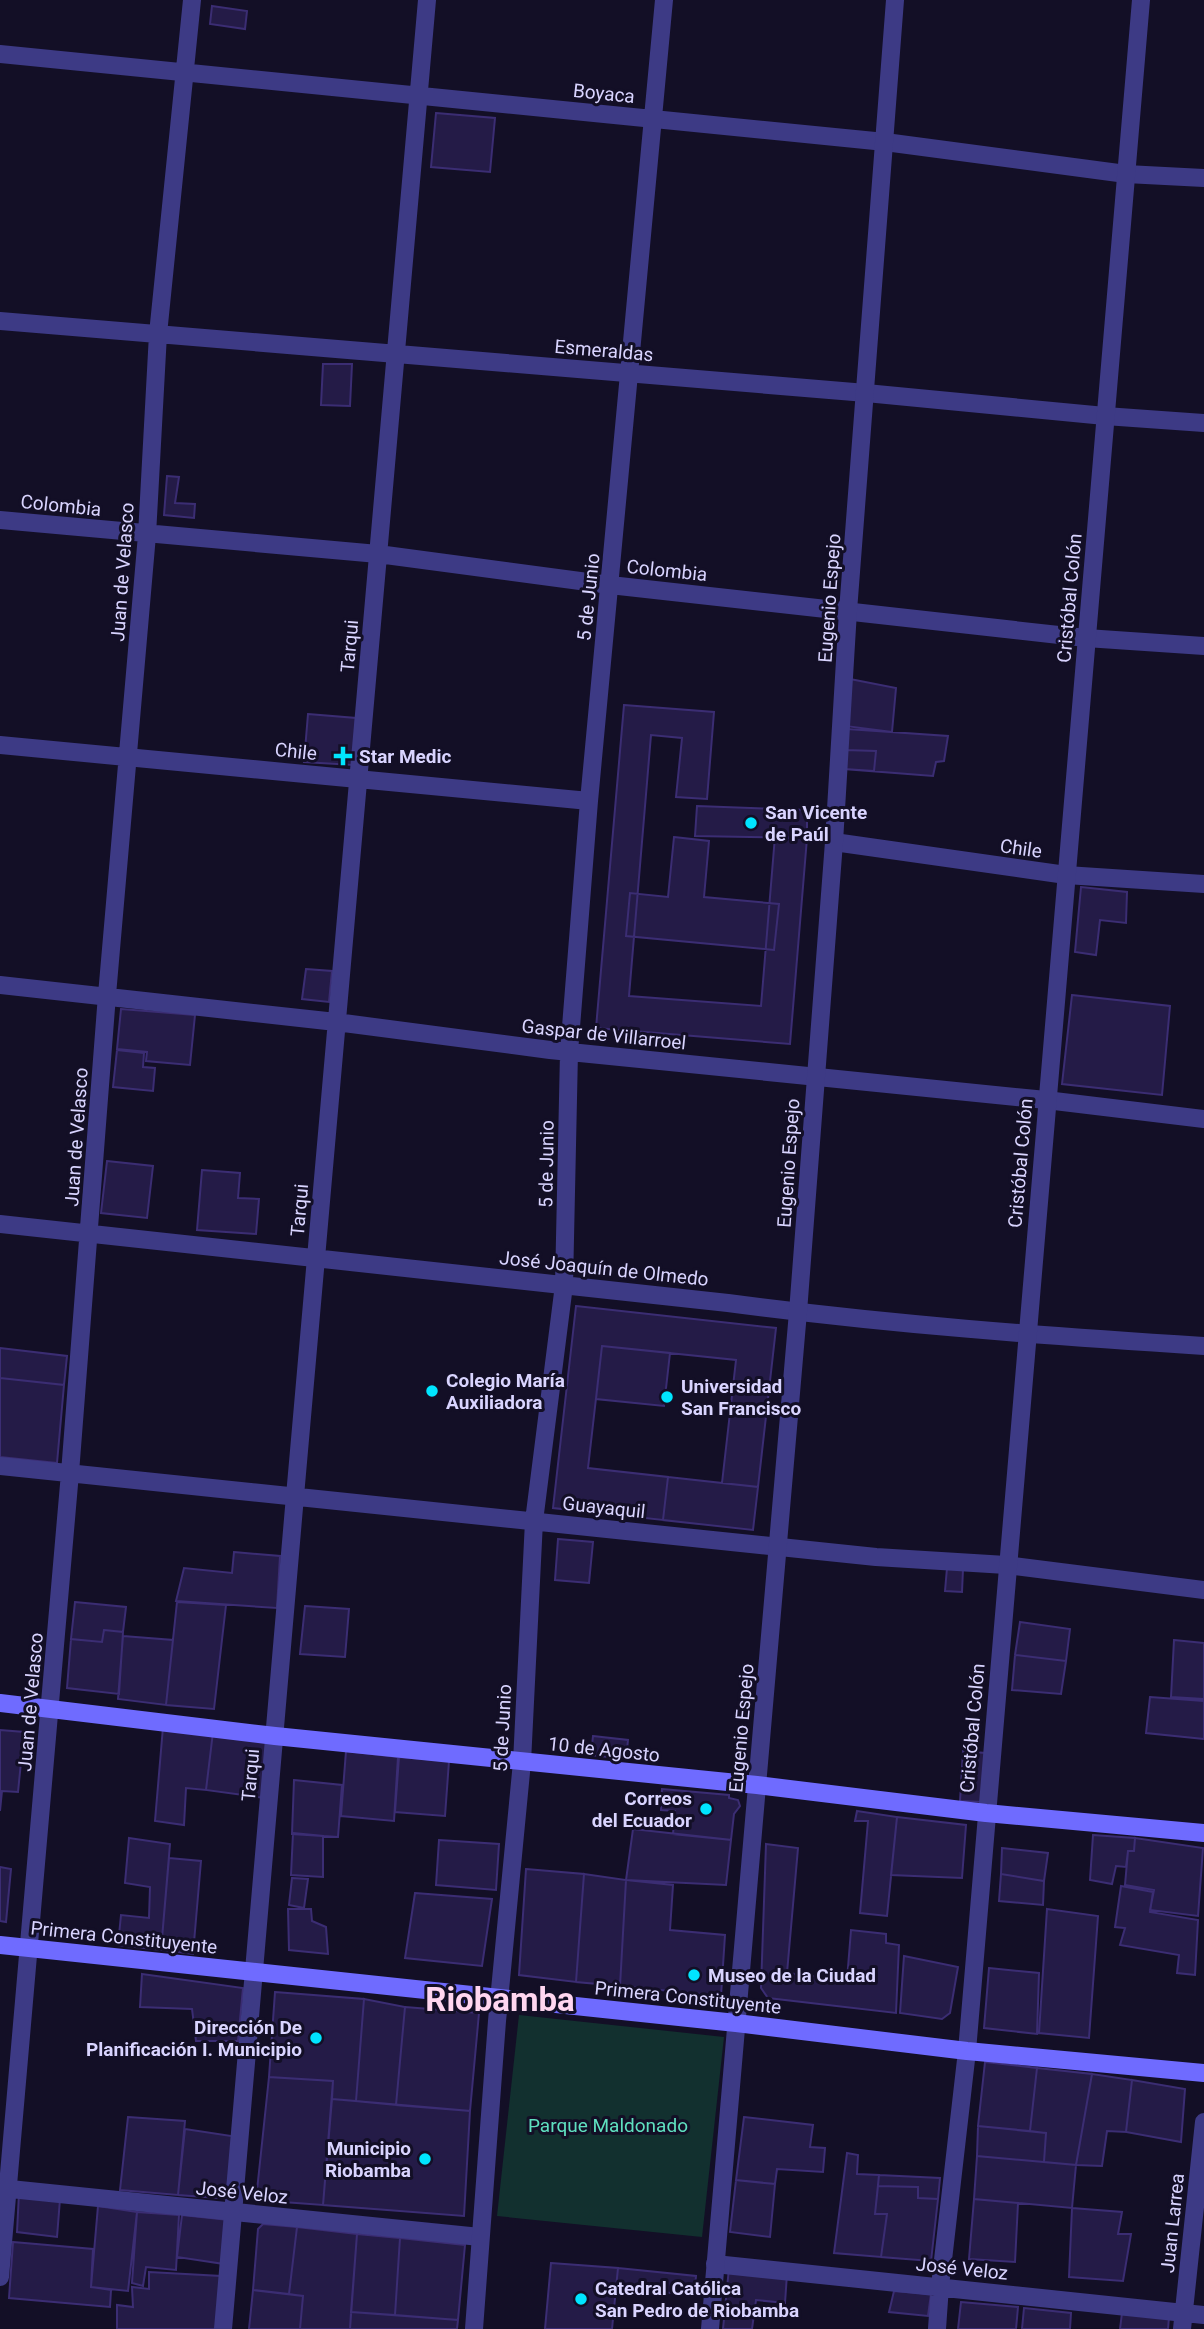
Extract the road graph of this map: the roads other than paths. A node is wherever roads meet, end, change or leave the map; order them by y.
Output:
1 (192, 0) edge
2 (427, 0) edge
3 (664, 0) edge
4 (895, 0) edge
5 (1141, 0) edge
6 (0, 54) edge
7 (185, 72) junction
8 (418, 96) junction
9 (653, 119) junction
10 (885, 142) junction
11 (1126, 174) junction
12 (1204, 178) edge
13 (0, 321) edge
14 (158, 334) junction
15 (396, 354) junction
16 (630, 373) junction
17 (866, 393) junction
18 (1105, 416) junction
19 (1204, 423) edge
20 (0, 520) edge
21 (147, 535) junction
22 (378, 554) junction
23 (610, 585) junction
24 (848, 611) junction
25 (1086, 638) junction
26 (1204, 646) edge
27 (0, 745) edge
28 (128, 756) junction
29 (359, 778) junction
30 (589, 801) junction
31 (834, 842) junction
32 (1066, 875) junction
33 (1204, 884) edge
34 (0, 985) edge
35 (107, 995) junction
36 (336, 1022) junction
37 (569, 1052) junction
38 (816, 1076) junction
39 (1046, 1100) junction
40 (1204, 1119) edge
41 (0, 1224) edge
42 (90, 1235) junction
43 (316, 1257) junction
44 (564, 1285) junction
45 (798, 1312) junction
46 (1027, 1335) junction
47 (1204, 1346) edge
48 (0, 1466) edge
49 (70, 1473) junction
50 (295, 1496) junction
51 (534, 1521) junction
52 (777, 1546) junction
53 (1006, 1565) junction
54 (1204, 1590) edge
55 (0, 1703) edge
56 (50, 1708) junction
57 (275, 1736) junction
58 (522, 1762) junction
59 (757, 1785) junction
60 (986, 1813) junction
61 (1204, 1833) edge
62 (0, 1945) edge
63 (29, 1948) junction
64 (254, 1972) junction
65 (499, 1998) junction
66 (736, 2023) junction
67 (967, 2051) junction
68 (1204, 2073) edge
69 (1204, 2122) edge
70 (4, 2189) edge
71 (232, 2212) junction
72 (480, 2237) junction
73 (715, 2264) junction
74 (0, 2277) edge
75 (940, 2286) junction
76 (1204, 2315) edge
77 (1183, 2321) edge
78 (223, 2329) edge
79 (474, 2329) edge
80 (710, 2329) edge
81 (937, 2329) edge

1 - 7 street, Juan de Velasco
2 - 8 street, Tarqui
3 - 9 street, 5 de Junio
4 - 10 street, Eugenio Espejo
5 - 11 street, Cristóbal Colón
6 - 7 street, Boyaca
7 - 8 street, Boyaca
7 - 14 street, Juan de Velasco
8 - 9 street, Boyaca
8 - 15 street, Tarqui
9 - 10 street, Boyaca
9 - 16 street, 5 de Junio
10 - 11 street, Boyaca
10 - 17 street, Eugenio Espejo
11 - 12 street, Boyaca
11 - 18 street, Cristóbal Colón
13 - 14 street, Esmeraldas
14 - 15 street, Esmeraldas
14 - 21 street, Juan de Velasco
15 - 16 street, Esmeraldas
15 - 22 street, Tarqui
16 - 17 street, Esmeraldas
16 - 23 street, 5 de Junio
17 - 18 street, Esmeraldas
17 - 24 street, Eugenio Espejo
18 - 19 street, Esmeraldas
18 - 25 street, Cristóbal Colón
20 - 21 street, Colombia
21 - 22 street, Colombia
21 - 28 street, Juan de Velasco
22 - 23 street, Colombia
22 - 29 street, Tarqui
23 - 24 street, Colombia
23 - 30 street, 5 de Junio
24 - 25 street, Colombia
24 - 31 street, Eugenio Espejo
25 - 26 street, Colombia
25 - 32 street, Cristóbal Colón
27 - 28 street, Chile
28 - 29 street, Chile
28 - 35 street, Juan de Velasco
29 - 30 street, Chile
29 - 36 street, Tarqui
30 - 37 street, 5 de Junio
31 - 32 street, Chile
31 - 38 street, Eugenio Espejo
32 - 33 street, Chile
32 - 39 street, Cristóbal Colón
34 - 35 street, Gaspar de Villarroel
35 - 36 street, Gaspar de Villarroel
35 - 42 street, Juan de Velasco
36 - 37 street, Gaspar de Villarroel
36 - 43 street, Tarqui
37 - 38 street, Gaspar de Villarroel
37 - 44 street, 5 de Junio
38 - 39 street, Gaspar de Villarroel
38 - 45 street, Eugenio Espejo
39 - 40 street, Gaspar de Villarroel
39 - 46 street, Cristóbal Colón
41 - 42 street, José Joaquín de Olmedo
42 - 43 street, José Joaquín de Olmedo
42 - 49 street, Juan de Velasco
43 - 44 street, José Joaquín de Olmedo
43 - 50 street, Tarqui
44 - 45 street, José Joaquín de Olmedo
44 - 51 street, 5 de Junio
45 - 46 street, José Joaquín de Olmedo
45 - 52 street, Eugenio Espejo
46 - 47 street, José Joaquín de Olmedo
46 - 53 street, Cristóbal Colón
48 - 49 street, Guayaquil
49 - 50 street, Guayaquil
49 - 56 street, Juan de Velasco
50 - 51 street, Guayaquil
50 - 57 street, Tarqui
51 - 52 street, Guayaquil
51 - 58 street, 5 de Junio
52 - 53 street, Guayaquil
52 - 59 street, Eugenio Espejo
53 - 54 street, Guayaquil
53 - 60 street, Cristóbal Colón
55 - 56 main road, 10 de Agosto
56 - 57 main road, 10 de Agosto
56 - 63 street, Juan de Velasco
57 - 58 main road, 10 de Agosto
57 - 64 street, Tarqui
58 - 59 main road, 10 de Agosto
58 - 65 street, 5 de Junio
59 - 60 main road, 10 de Agosto
59 - 66 street, Eugenio Espejo
60 - 61 main road, 10 de Agosto
60 - 67 street, Cristóbal Colón
62 - 63 main road, Primera Constituyente
63 - 64 main road, Primera Constituyente
63 - 70 street, Juan de Velasco
64 - 65 main road, Primera Constituyente
64 - 71 street, Tarqui
65 - 66 main road, Primera Constituyente
65 - 72 street, 5 de Junio
66 - 67 main road, Primera Constituyente
66 - 73 street, Eugenio Espejo
67 - 68 main road, Primera Constituyente
67 - 75 street, Cristóbal Colón
69 - 77 street, Juan Larrea
70 - 71 street, José Veloz
70 - 74 street, Juan de Velasco
71 - 72 street, José Veloz
71 - 78 street, Tarqui
72 - 79 street, 5 de Junio
73 - 75 street, José Veloz
73 - 80 street, Eugenio Espejo
75 - 77 street, José Veloz
75 - 81 street, Cristóbal Colón
76 - 77 street, José Veloz

